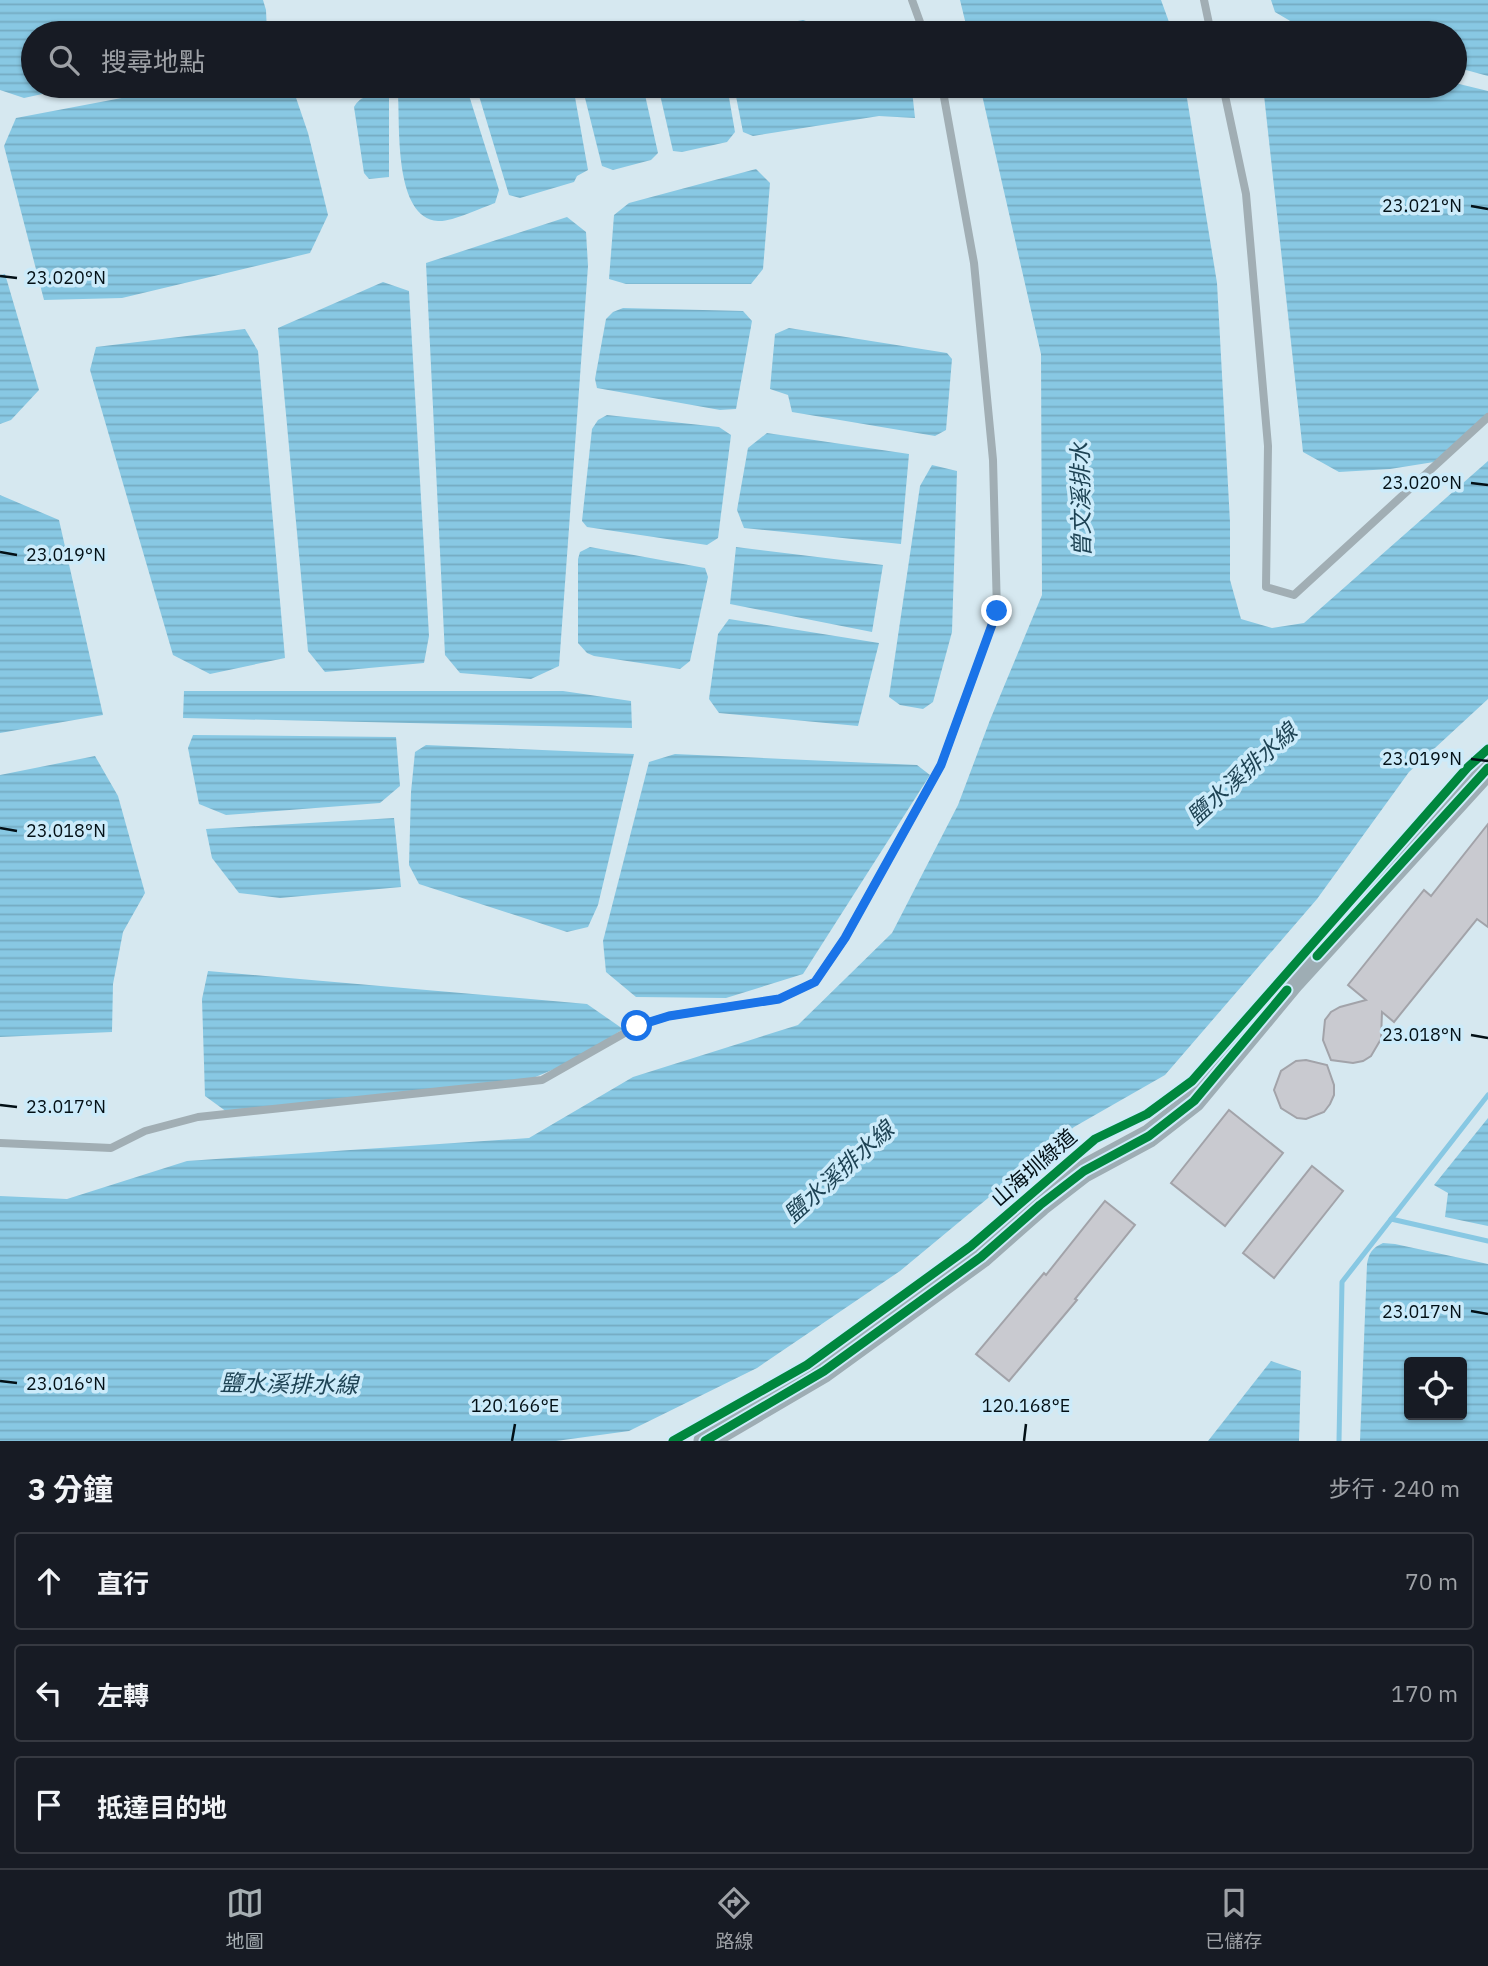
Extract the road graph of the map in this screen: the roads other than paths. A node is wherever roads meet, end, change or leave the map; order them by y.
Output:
1 (912, 0) edge
2 (1204, 0) edge
3 (919, 21) edge
4 (1208, 21) edge
5 (944, 98) edge
6 (1226, 98) edge
7 (1488, 417) edge
8 (1488, 768) edge
9 (0, 1143) edge
10 (705, 1441) edge

1 - 3 lane
2 - 4 lane
5 - 9 lane
6 - 7 lane
8 - 10 street

